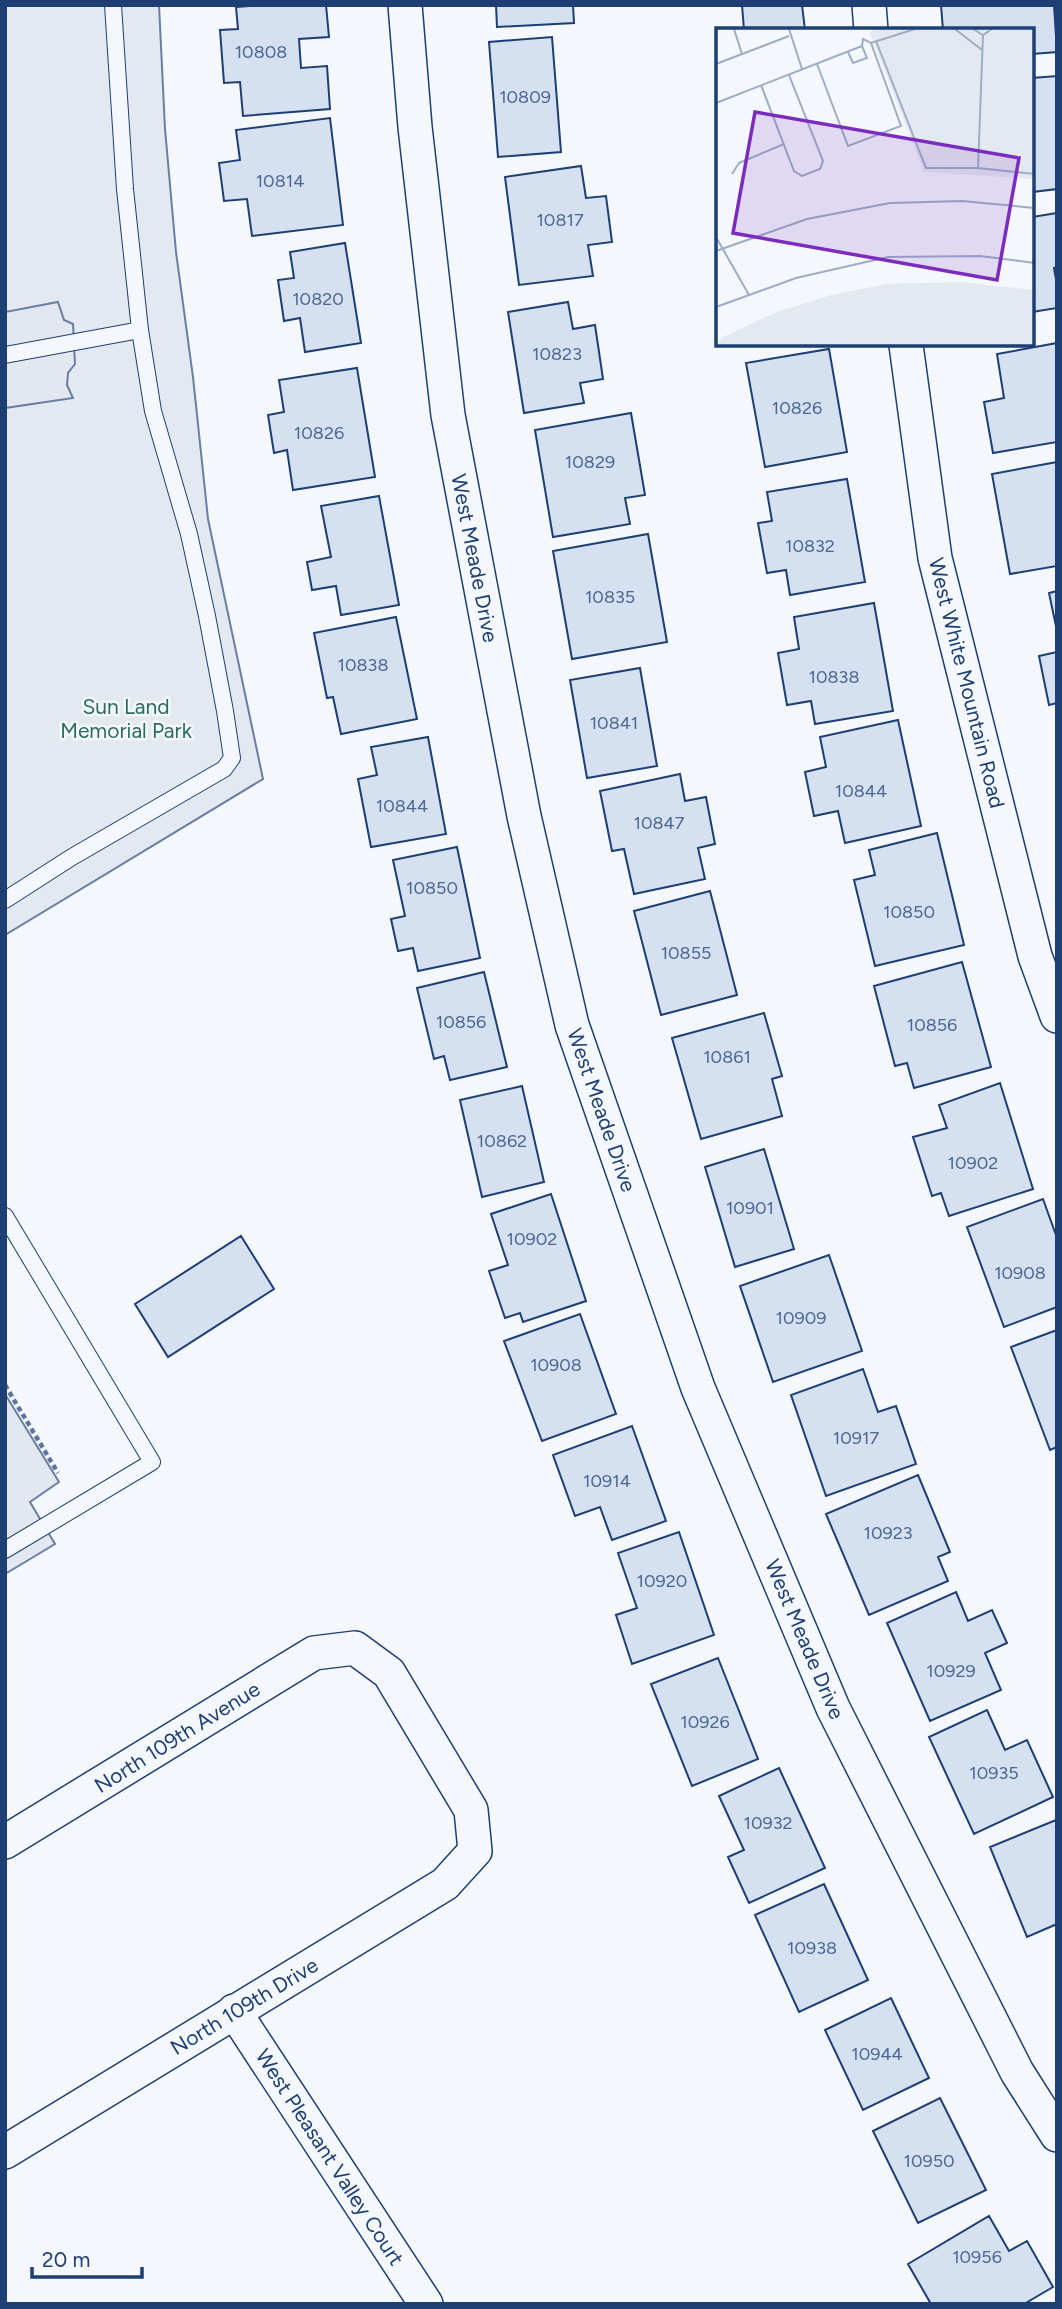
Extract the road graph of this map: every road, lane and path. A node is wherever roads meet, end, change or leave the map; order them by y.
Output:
1 (113, 5) edge
2 (405, 5) edge
3 (869, 5) edge
4 (872, 28) edge
5 (140, 330) junction
6 (906, 346) edge
7 (5, 355) edge
8 (5, 900) edge
9 (1057, 1016) edge
10 (5, 1216) edge
11 (5, 1385) edge
12 (58, 1473) dead end
13 (5, 1550) edge
14 (5, 1842) edge
15 (475, 1851) joint
16 (234, 2011) junction
17 (1057, 2135) edge
18 (5, 2152) edge
19 (426, 2304) edge

1 - 5 lane
2 - 17 street, West Meade Drive
3 - 4 street
5 - 7 lane
5 - 8 lane
6 - 9 street, West White Mountain Road
10 - 13 lane
11 - 12 path
14 - 15 street, North 109th Avenue
15 - 16 street, North 109th Drive
16 - 18 street, North 109th Drive
16 - 19 street, West Pleasant Valley Court

